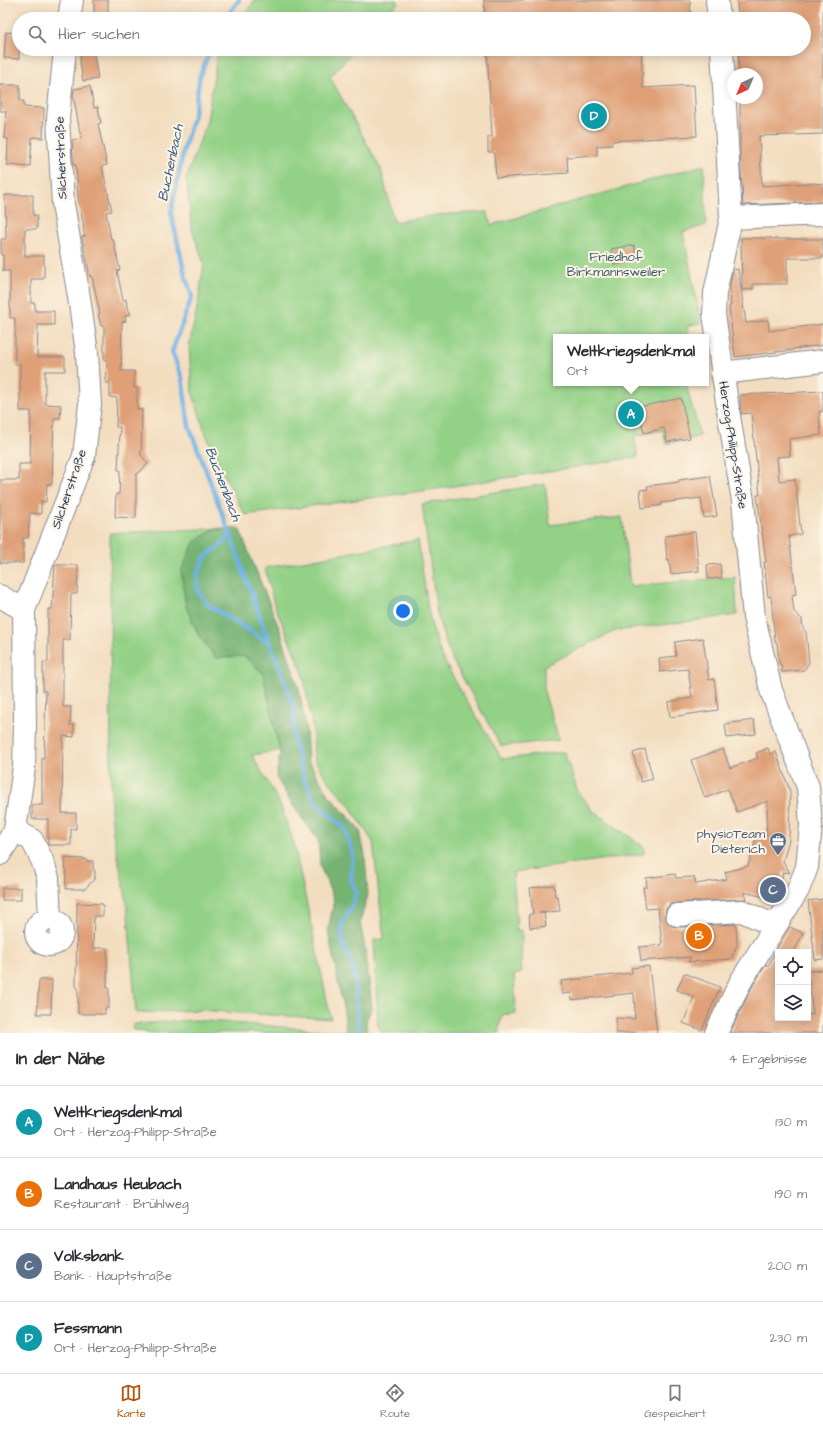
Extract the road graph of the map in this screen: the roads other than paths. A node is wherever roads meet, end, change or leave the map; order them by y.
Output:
1 (72, 0) edge
2 (717, 0) edge
3 (69, 12) edge
4 (718, 12) edge
5 (64, 56) edge
6 (722, 56) edge
7 (823, 214) edge
8 (731, 218) junction
9 (823, 361) edge
10 (722, 373) junction
11 (0, 596) edge
12 (24, 610) junction
13 (816, 782) edge
14 (817, 824) edge
15 (15, 830) junction
16 (0, 854) edge
17 (815, 872) edge
18 (677, 915) dead end
19 (50, 918) dead end
20 (775, 926) junction
21 (716, 1033) edge

1 - 3 street
2 - 4 street
5 - 12 street, Silcherstraße
6 - 8 street, Herzog-Philipp-Straße
7 - 8 street
8 - 10 street, Herzog-Philipp-Straße
9 - 10 street
10 - 13 street, Herzog-Philipp-Straße
11 - 12 street
12 - 15 street, Silcherstraße
13 - 14 street, Herzog-Philipp-Straße
14 - 17 street, Herzog-Philipp-Straße
15 - 16 street, Silcherstraße
15 - 19 street
17 - 20 street, Herzog-Philipp-Straße
18 - 20 street
20 - 21 street, Herzog-Philipp-Straße

